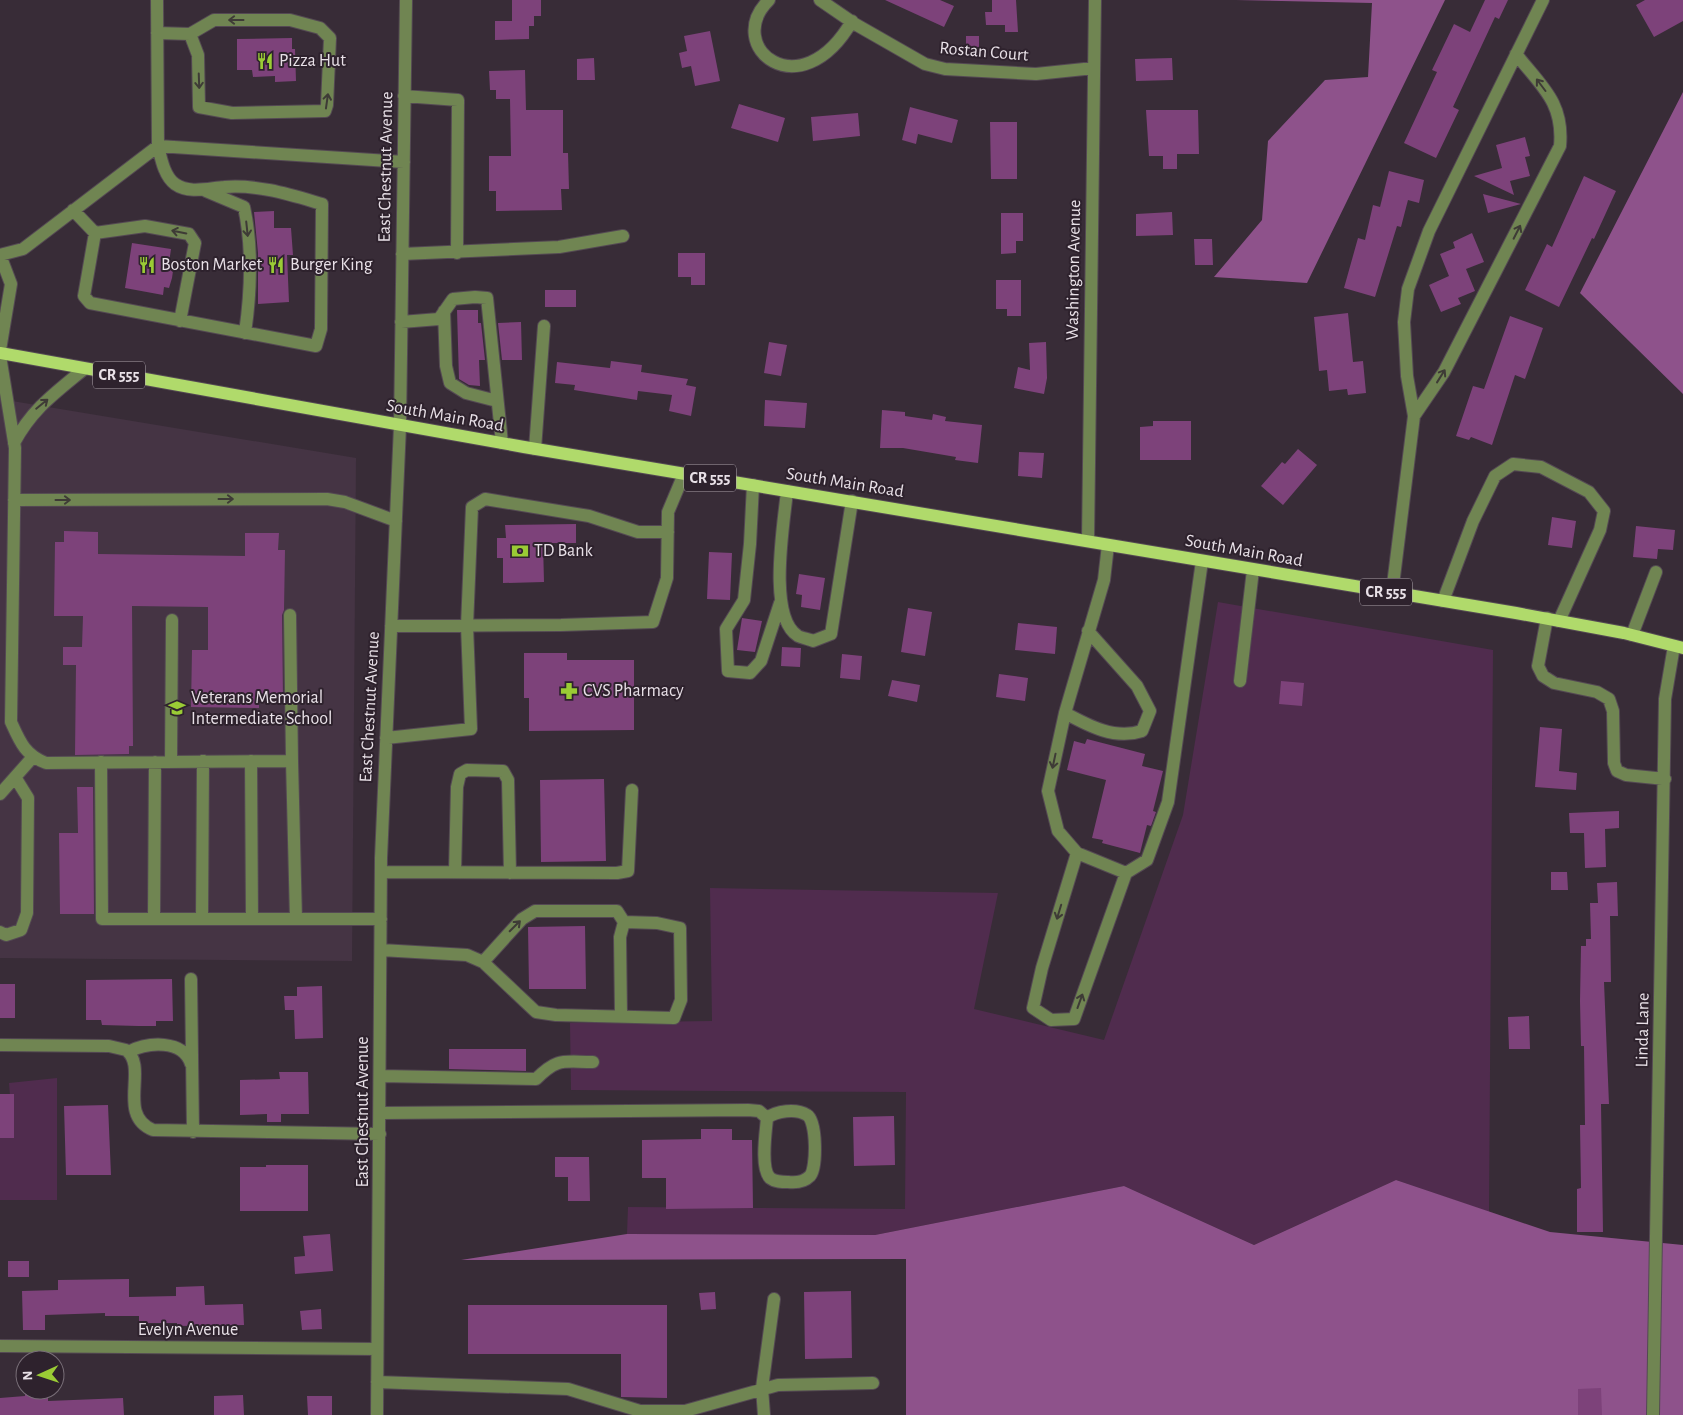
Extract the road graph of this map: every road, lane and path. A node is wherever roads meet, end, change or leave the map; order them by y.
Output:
1 (157, 0) edge
2 (406, 0) edge
3 (769, 0) edge
4 (820, 0) edge
5 (1095, 0) edge
6 (1543, 0) edge
7 (852, 21) junction
8 (157, 33) junction
9 (190, 34) junction
10 (1516, 54) junction
11 (1094, 68) junction
12 (404, 96) junction
13 (158, 146) junction
14 (404, 162) junction
15 (204, 190) junction
16 (73, 210) junction
17 (95, 233) junction
18 (624, 236) dead end
19 (457, 253) junction
20 (402, 254) junction
21 (0, 255) edge
22 (444, 311) junction
23 (180, 321) junction
24 (401, 322) junction
25 (544, 326) dead end
26 (245, 333) junction
27 (0, 353) edge
28 (84, 368) junction
29 (497, 401) junction
30 (1414, 416) junction
31 (400, 426) junction
32 (14, 443) junction
33 (502, 443) junction
34 (535, 449) junction
35 (684, 474) junction
36 (753, 485) junction
37 (787, 491) junction
38 (14, 500) junction
39 (852, 502) junction
40 (396, 521) junction
41 (668, 532) junction
42 (1088, 542) junction
43 (1108, 545) junction
44 (1202, 562) junction
45 (1253, 570) junction
46 (1656, 572) dead end
47 (1392, 593) junction
48 (1443, 601) junction
49 (780, 603) junction
50 (290, 615) dead end
51 (172, 620) dead end
52 (1553, 620) junction
53 (391, 626) junction
54 (468, 626) junction
55 (1088, 631) junction
56 (1632, 635) junction
57 (1679, 647) edge
58 (1240, 681) dead end
59 (1065, 713) junction
60 (386, 738) junction
61 (32, 758) junction
62 (203, 761) junction
63 (251, 761) junction
64 (292, 761) junction
65 (101, 762) junction
66 (155, 762) junction
67 (171, 762) junction
68 (15, 777) junction
69 (1665, 779) junction
70 (632, 790) dead end
71 (0, 794) edge
72 (1077, 853) junction
73 (381, 872) junction
74 (456, 872) junction
75 (510, 872) junction
76 (1126, 874) junction
77 (380, 918) junction
78 (154, 919) junction
79 (202, 919) junction
80 (252, 919) junction
81 (296, 919) junction
82 (624, 922) junction
83 (0, 932) edge
84 (381, 950) junction
85 (483, 962) junction
86 (191, 979) dead end
87 (621, 1016) junction
88 (0, 1045) edge
89 (128, 1052) junction
90 (593, 1062) dead end
91 (192, 1068) junction
92 (381, 1076) junction
93 (381, 1113) junction
94 (767, 1118) junction
95 (193, 1132) junction
96 (380, 1134) junction
97 (774, 1299) dead end
98 (0, 1346) edge
99 (377, 1349) junction
100 (377, 1382) junction
101 (873, 1383) dead end
102 (762, 1388) junction
103 (378, 1415) edge
104 (764, 1415) edge
105 (1653, 1415) edge

1 - 8 street
2 - 12 street, East Chestnut Avenue
3 - 7 street
4 - 7 street, Rostan Court
5 - 11 street, Washington Avenue
6 - 10 street
7 - 11 street, Rostan Court
8 - 9 street
8 - 13 street
9 -> 9 street
10 - 30 street
30 -> 10 street
11 - 42 street, Washington Avenue
12 - 14 street, East Chestnut Avenue
12 - 19 street
13 - 14 street
13 - 15 street
13 - 16 street
14 - 20 street, East Chestnut Avenue
15 -> 26 street
15 - 26 street
16 - 17 street
16 - 21 street
17 - 23 street
23 -> 17 street
18 - 19 street
19 - 20 street
20 - 24 street, East Chestnut Avenue
21 - 27 street
22 - 24 street
22 - 29 street
22 - 29 street
23 - 26 street
24 - 31 street, East Chestnut Avenue
25 - 34 street
27 - 28 main road, South Main Road / CR 555
27 - 32 street
28 - 31 main road, South Main Road / CR 555
32 -> 28 street
29 - 33 street
30 - 47 street
31 - 33 main road, South Main Road / CR 555
31 - 40 street, East Chestnut Avenue
32 - 38 street
33 - 34 main road, South Main Road / CR 555
34 - 35 main road, South Main Road / CR 555
35 - 36 main road, South Main Road / CR 555
35 - 41 street
36 - 37 main road, South Main Road / CR 555
36 - 49 street
37 - 39 main road, South Main Road / CR 555
37 - 49 street
38 -> 40 street
38 - 61 street
39 - 42 main road, South Main Road / CR 555
39 - 49 street
40 - 53 street, East Chestnut Avenue
41 - 54 street
41 - 54 street
42 - 43 main road, South Main Road / CR 555
43 - 44 main road, South Main Road / CR 555
43 - 55 street
44 - 45 main road, South Main Road / CR 555
44 - 76 street
45 - 47 main road, South Main Road / CR 555
45 - 58 street
46 - 56 street
47 - 48 main road, South Main Road / CR 555
48 - 52 main road, South Main Road / CR 555
48 - 52 street
50 - 64 street
51 - 67 street
52 - 56 main road, South Main Road / CR 555
52 - 69 street
53 - 54 street
53 - 60 street, East Chestnut Avenue
54 - 60 street
55 - 59 street
55 - 59 street
56 - 57 main road, South Main Road / CR 555
57 - 69 street, Linda Lane
59 -> 72 street
60 - 73 street, East Chestnut Avenue
61 - 65 street
61 - 68 street
62 - 63 street
62 - 67 street
62 - 79 street
63 - 64 street
63 - 80 street
64 - 81 street
65 - 66 street
65 - 78 street
66 - 67 street
66 - 78 street
68 - 71 street
68 - 83 street
69 - 105 street, Linda Lane
70 - 75 street
72 - 76 street
72 -> 76 street
73 - 74 street
73 - 77 street, East Chestnut Avenue
74 - 75 street
74 - 75 street
77 - 81 street
77 - 84 street, East Chestnut Avenue
78 - 79 street
79 - 80 street
80 - 81 street
85 -> 82 street
82 - 87 street
82 - 87 street
84 - 85 street
84 - 92 street, East Chestnut Avenue
85 - 87 street
86 - 91 street
88 - 89 street
89 - 91 street
89 - 95 street
90 - 92 street
91 - 95 street
92 - 93 street, East Chestnut Avenue
93 - 94 street
93 - 96 street, East Chestnut Avenue
94 - 94 street
95 - 96 street
96 - 99 street, East Chestnut Avenue
97 - 102 street
98 - 99 street, Evelyn Avenue
99 - 100 street, East Chestnut Avenue
100 - 102 street
100 - 103 street, East Chestnut Avenue
101 - 102 street
102 - 104 street

